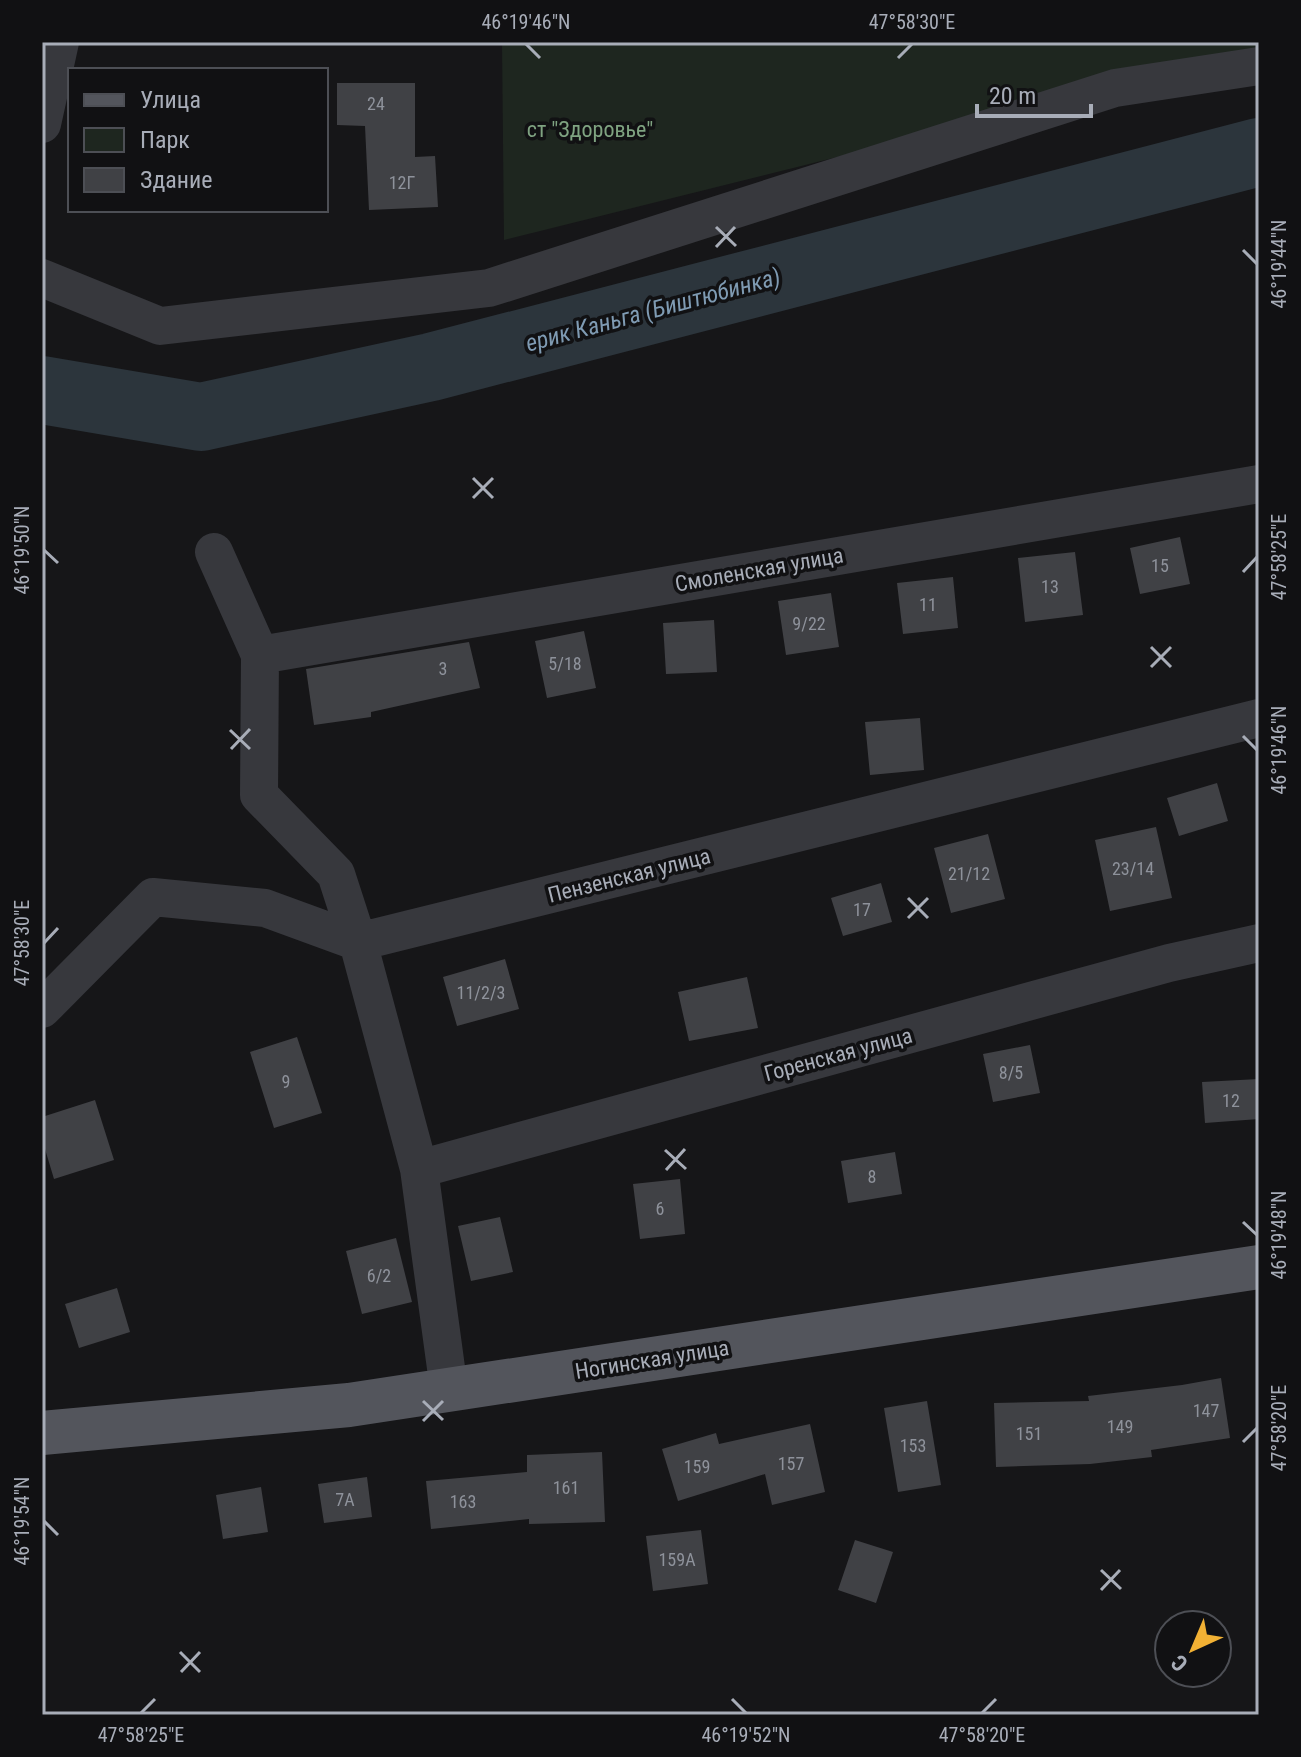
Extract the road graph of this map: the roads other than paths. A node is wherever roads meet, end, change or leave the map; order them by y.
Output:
1 (60, 42) edge
2 (1259, 66) edge
3 (42, 124) edge
4 (42, 278) edge
5 (1259, 484) edge
6 (214, 552) dead end
7 (260, 655) junction
8 (1259, 718) edge
9 (358, 942) junction
10 (1259, 943) edge
11 (42, 1009) edge
12 (419, 1169) junction
13 (1259, 1267) edge
14 (449, 1390) junction
15 (42, 1433) edge

1 - 3 street
2 - 4 street
5 - 7 street, Смоленская улица
6 - 7 street
7 - 9 street
8 - 9 street, Пензенская улица
9 - 11 street
9 - 12 street
10 - 12 street, Горенская улица
12 - 14 street
13 - 14 main road, Ногинская улица
14 - 15 main road, Ногинская улица

